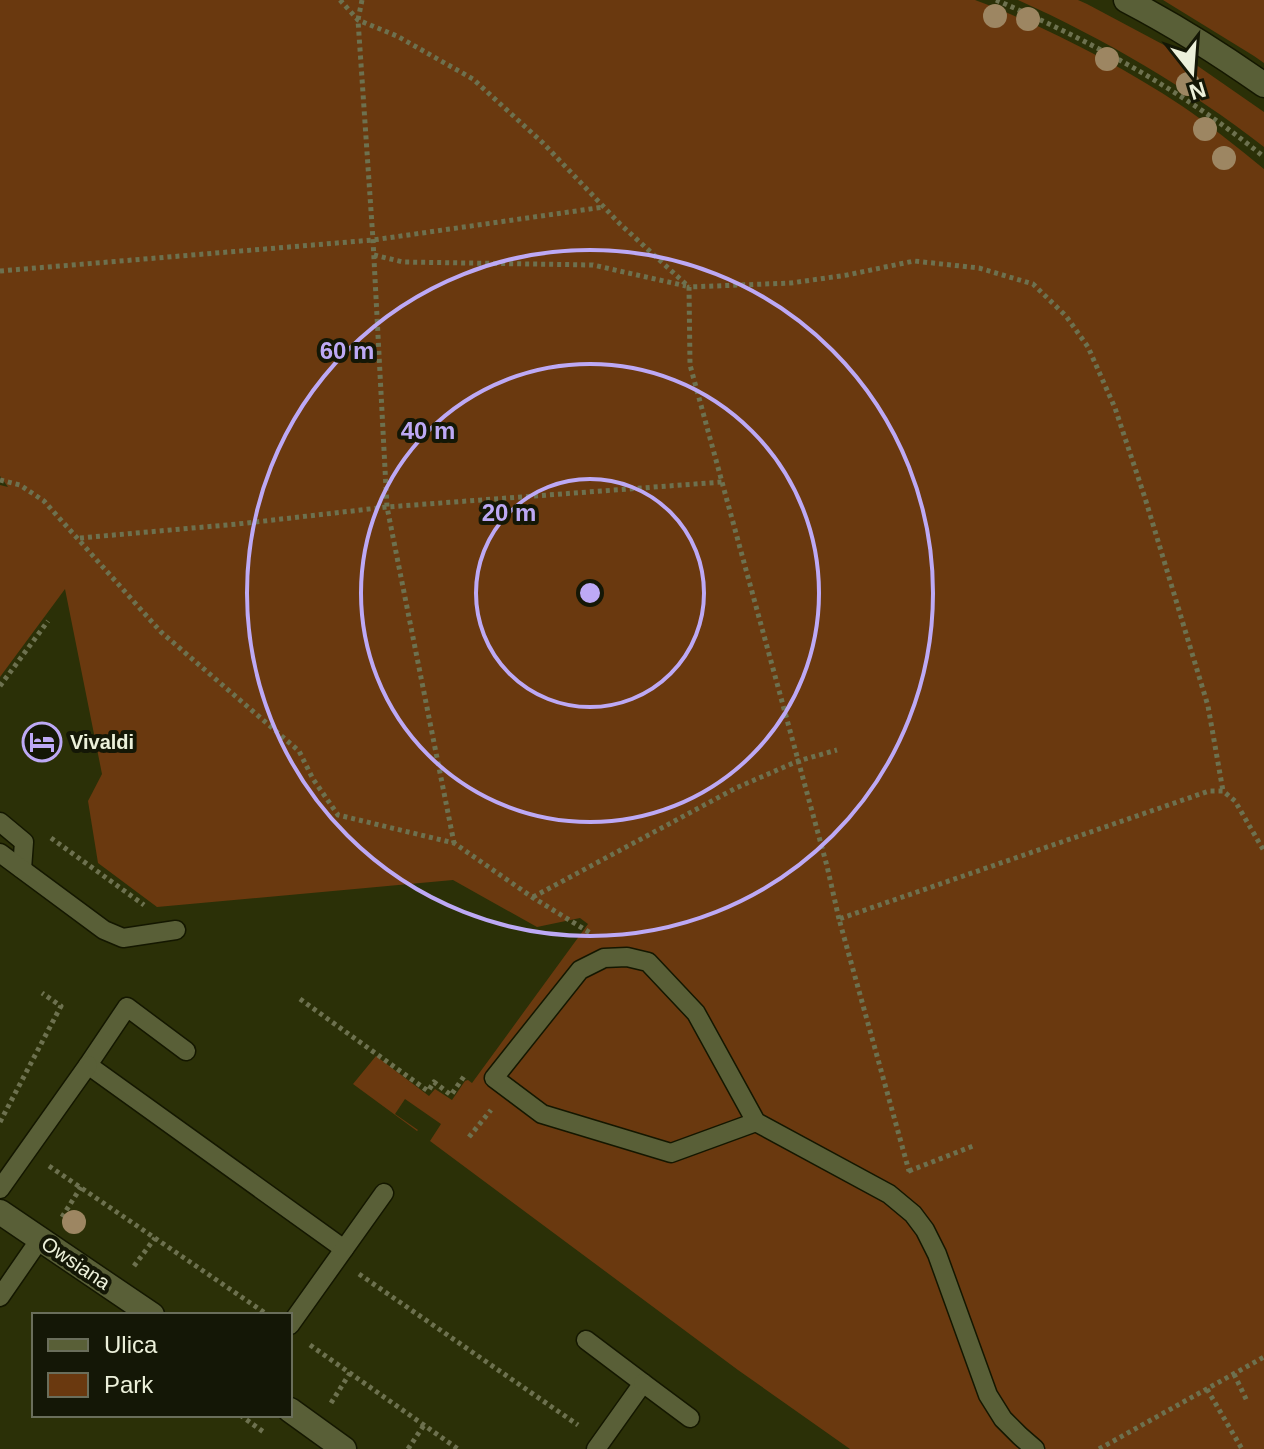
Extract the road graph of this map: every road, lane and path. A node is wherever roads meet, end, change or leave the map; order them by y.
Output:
1 (340, 0) edge
2 (362, 0) edge
3 (996, 0) edge
4 (1126, 0) edge
5 (358, 20) junction
6 (1264, 85) edge
7 (1264, 157) edge
8 (604, 207) junction
9 (373, 240) junction
10 (374, 255) junction
11 (0, 271) edge
12 (689, 287) junction
13 (0, 480) edge
14 (722, 482) junction
15 (387, 507) junction
16 (79, 538) junction
17 (48, 621) dead end
18 (0, 686) edge
19 (837, 750) dead end
20 (798, 761) junction
21 (1223, 791) junction
22 (0, 822) edge
23 (50, 837) dead end
24 (454, 843) junction
25 (1264, 851) edge
26 (0, 853) edge
27 (22, 869) junction
28 (532, 897) junction
29 (150, 910) dead end
30 (839, 919) junction
31 (176, 930) dead end
32 (593, 935) dead end
33 (42, 993) dead end
34 (300, 999) dead end
35 (186, 1051) dead end
36 (88, 1065) junction
37 (465, 1075) dead end
38 (491, 1109) dead end
39 (0, 1122) edge
40 (756, 1122) junction
41 (469, 1137) dead end
42 (973, 1146) dead end
43 (27, 1150) junction
44 (909, 1171) junction
45 (81, 1187) junction
46 (0, 1189) edge
47 (384, 1193) dead end
48 (889, 1194) junction
49 (0, 1212) edge
50 (48, 1232) junction
51 (155, 1238) junction
52 (341, 1254) junction
53 (127, 1275) dead end
54 (0, 1297) edge
55 (149, 1313) edge
56 (265, 1313) edge
57 (296, 1332) edge
58 (586, 1340) dead end
59 (1264, 1357) edge
60 (350, 1373) junction
61 (1234, 1374) junction
62 (643, 1383) junction
63 (1207, 1389) junction
64 (1247, 1401) dead end
65 (292, 1411) edge
66 (325, 1412) dead end
67 (690, 1418) dead end
68 (424, 1425) junction
69 (592, 1440) edge
70 (344, 1449) edge
71 (408, 1449) edge
72 (458, 1449) edge
73 (1035, 1449) edge
74 (1099, 1449) edge
75 (1242, 1449) edge

1 - 5 path
2 - 5 path
3 - 7 path
4 - 6 street
5 - 8 path
5 - 9 path
8 - 9 path
8 - 12 path
9 - 10 path
9 - 11 path
10 - 12 path
10 - 15 path
12 - 14 path
12 - 21 path
13 - 16 path
14 - 15 path
14 - 20 path
15 - 16 path
15 - 24 path
16 - 24 path
17 - 18 path
19 - 20 path
20 - 28 path
20 - 30 path
21 - 25 path
21 - 30 path
22 - 27 lane
23 - 29 path
24 - 28 path
26 - 27 lane
27 - 31 lane
28 - 32 path
30 - 44 path
33 - 39 path
34 - 37 path
35 - 36 lane
36 - 43 lane
36 - 52 lane
38 - 41 path
40 - 40 lane
40 - 48 lane
42 - 44 path
43 - 45 path
43 - 46 lane
44 - 48 path
45 - 50 path
45 - 51 path
47 - 52 lane
48 - 73 lane
49 - 50 street, Owsiana
50 - 54 lane
50 - 55 street, Owsiana
51 - 53 path
51 - 56 path
52 - 57 lane
52 - 69 path
57 - 60 path
58 - 62 lane
59 - 61 path
60 - 66 path
60 - 68 path
61 - 63 path
61 - 64 path
62 - 67 lane
62 - 69 lane
63 - 74 path
63 - 75 path
65 - 70 street
68 - 71 path
68 - 72 path

